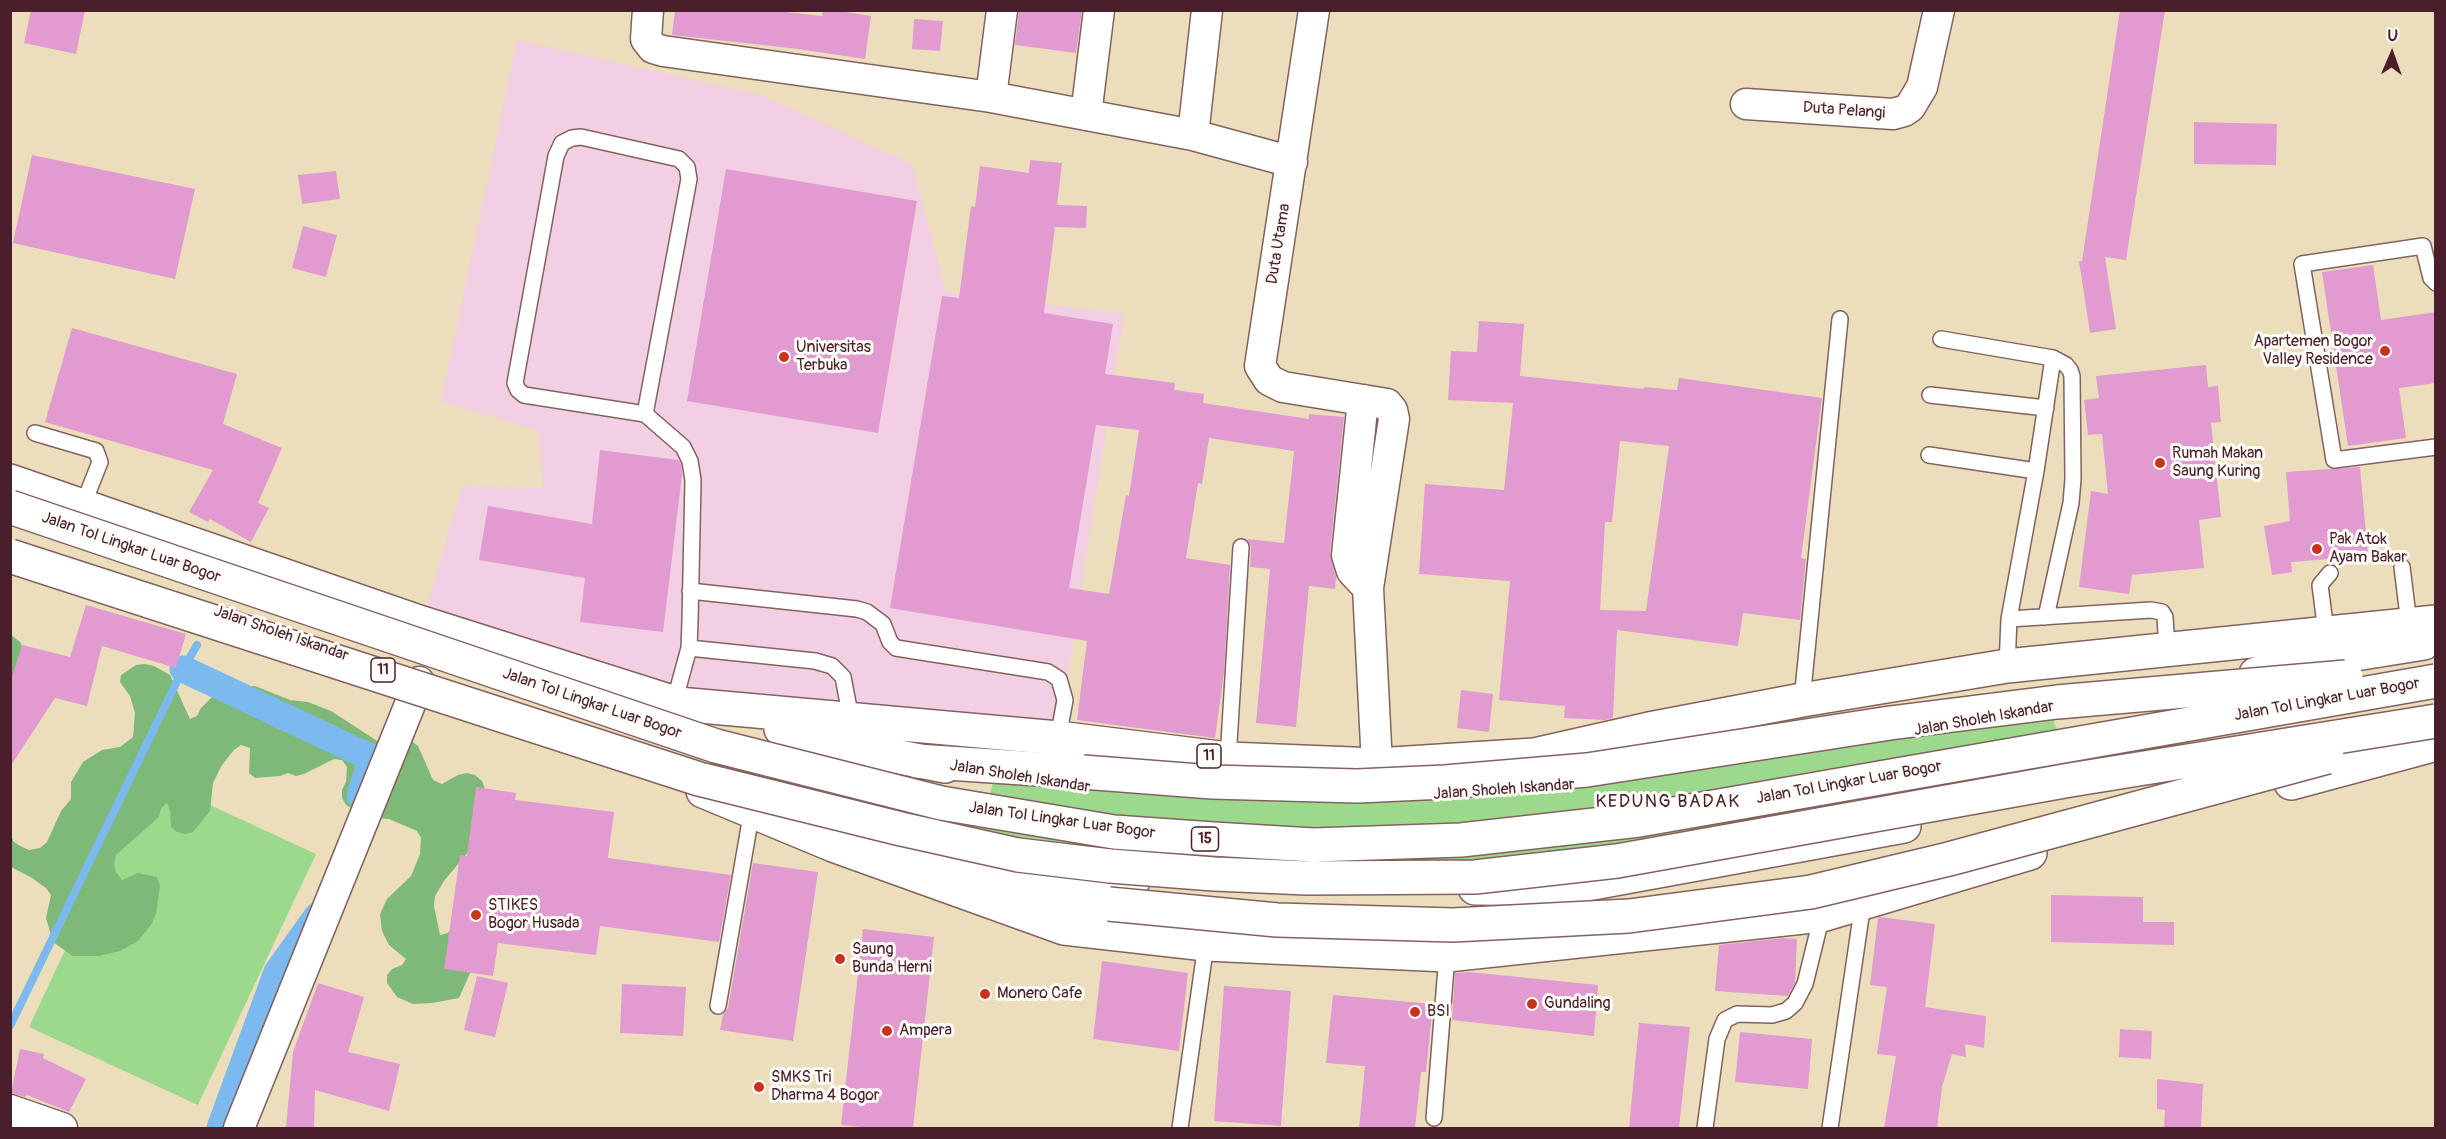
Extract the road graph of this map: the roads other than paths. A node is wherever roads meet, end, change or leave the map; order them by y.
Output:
1 (648, 10) edge
2 (1099, 10) edge
3 (1207, 10) edge
4 (1314, 10) edge
5 (1939, 10) edge
6 (1000, 11) edge
7 (991, 97) junction
8 (1746, 104) dead end
9 (1086, 115) junction
10 (1193, 135) junction
11 (1292, 162) junction
12 (2436, 283) edge
13 (1840, 319) dead end
14 (1941, 339) dead end
15 (2053, 358) junction
16 (1930, 395) dead end
17 (2046, 408) junction
18 (645, 414) junction
19 (36, 433) dead end
20 (2436, 447) edge
21 (1929, 454) dead end
22 (2036, 471) junction
23 (10, 481) edge
24 (83, 505) junction
25 (10, 507) edge
26 (10, 539) edge
27 (1241, 547) dead end
28 (10, 556) edge
29 (2402, 567) dead end
30 (2330, 573) dead end
31 (690, 591) junction
32 (2046, 617) junction
33 (2009, 619) junction
34 (2427, 629) edge
35 (2326, 632) junction
36 (689, 648) junction
37 (2167, 650) junction
38 (2007, 666) junction
39 (2436, 670) edge
40 (2256, 674) junction
41 (2436, 681) edge
42 (419, 682) junction
43 (1802, 700) junction
44 (676, 704) junction
45 (851, 719) junction
46 (2436, 720) edge
47 (2436, 728) edge
48 (1058, 738) junction
49 (2420, 748) edge
50 (2269, 756) junction
51 (1228, 759) junction
52 (917, 761) junction
53 (1377, 765) junction
54 (752, 810) junction
55 (852, 833) junction
56 (1863, 902) junction
57 (1822, 915) junction
58 (1206, 944) junction
59 (1446, 956) junction
60 (718, 1006) dead end
61 (10, 1110) edge
62 (1434, 1118) dead end
63 (44, 1126) edge
64 (239, 1128) edge
65 (1180, 1128) edge
66 (1705, 1128) edge
67 (1830, 1128) edge

1 - 7 street
2 - 9 street
3 - 10 street
4 - 11 street, Duta Utama
5 - 8 street, Duta Pelangi
6 - 7 street
7 - 9 street
9 - 10 street
10 - 11 street
11 - 53 street, Duta Utama
12 - 20 lane
13 - 43 lane
14 - 15 lane
15 - 17 lane
15 - 32 lane
16 - 17 lane
17 - 22 lane
18 - 18 lane
18 - 31 lane
19 - 24 lane
21 - 22 lane
22 - 33 lane
23 - 24 highway, Jalan Sholeh Iskandar / 11
24 - 44 highway, Jalan Sholeh Iskandar / 11
25 - 41 highway, Jalan Tol Lingkar Luar Bogor / 15, bridge
26 - 42 highway, Jalan Sholeh Iskandar / 11
27 - 51 lane
28 - 46 highway, 15, bridge
29 - 34 lane
30 - 35 lane
31 - 36 lane
31 - 48 lane
32 - 33 lane
32 - 37 lane
33 - 38 lane
34 - 35 highway, Jalan Sholeh Iskandar / 11
34 - 40 highway, Jalan Sholeh Iskandar
35 - 37 highway, Jalan Sholeh Iskandar / 11
36 - 44 lane
36 - 45 lane
37 - 38 highway, Jalan Sholeh Iskandar / 11
38 - 43 highway, Jalan Sholeh Iskandar / 11
39 - 52 highway, bridge
40 - 50 highway
40 - 52 highway, Jalan Sholeh Iskandar
42 - 54 highway, Jalan Sholeh Iskandar / 11
42 - 64 street
43 - 53 highway, Jalan Sholeh Iskandar / 11
44 - 45 highway, Jalan Sholeh Iskandar / 11
44 - 52 highway, Jalan Sholeh Iskandar
45 - 48 highway, Jalan Sholeh Iskandar / 11
47 - 55 highway, bridge
48 - 51 highway, Jalan Sholeh Iskandar / 11
49 - 50 highway, Jalan Sholeh Iskandar
49 - 56 highway, Jalan Sholeh Iskandar / 11
50 - 55 highway, Jalan Sholeh Iskandar
51 - 53 highway, Jalan Sholeh Iskandar / 11
54 - 55 highway, Jalan Sholeh Iskandar
54 - 58 highway, Jalan Sholeh Iskandar / 11
54 - 60 lane
56 - 57 highway, Jalan Sholeh Iskandar / 11
56 - 67 lane
57 - 59 highway, Jalan Sholeh Iskandar / 11
57 - 66 lane
58 - 59 highway, Jalan Sholeh Iskandar / 11
58 - 65 lane
59 - 62 lane
61 - 63 street

